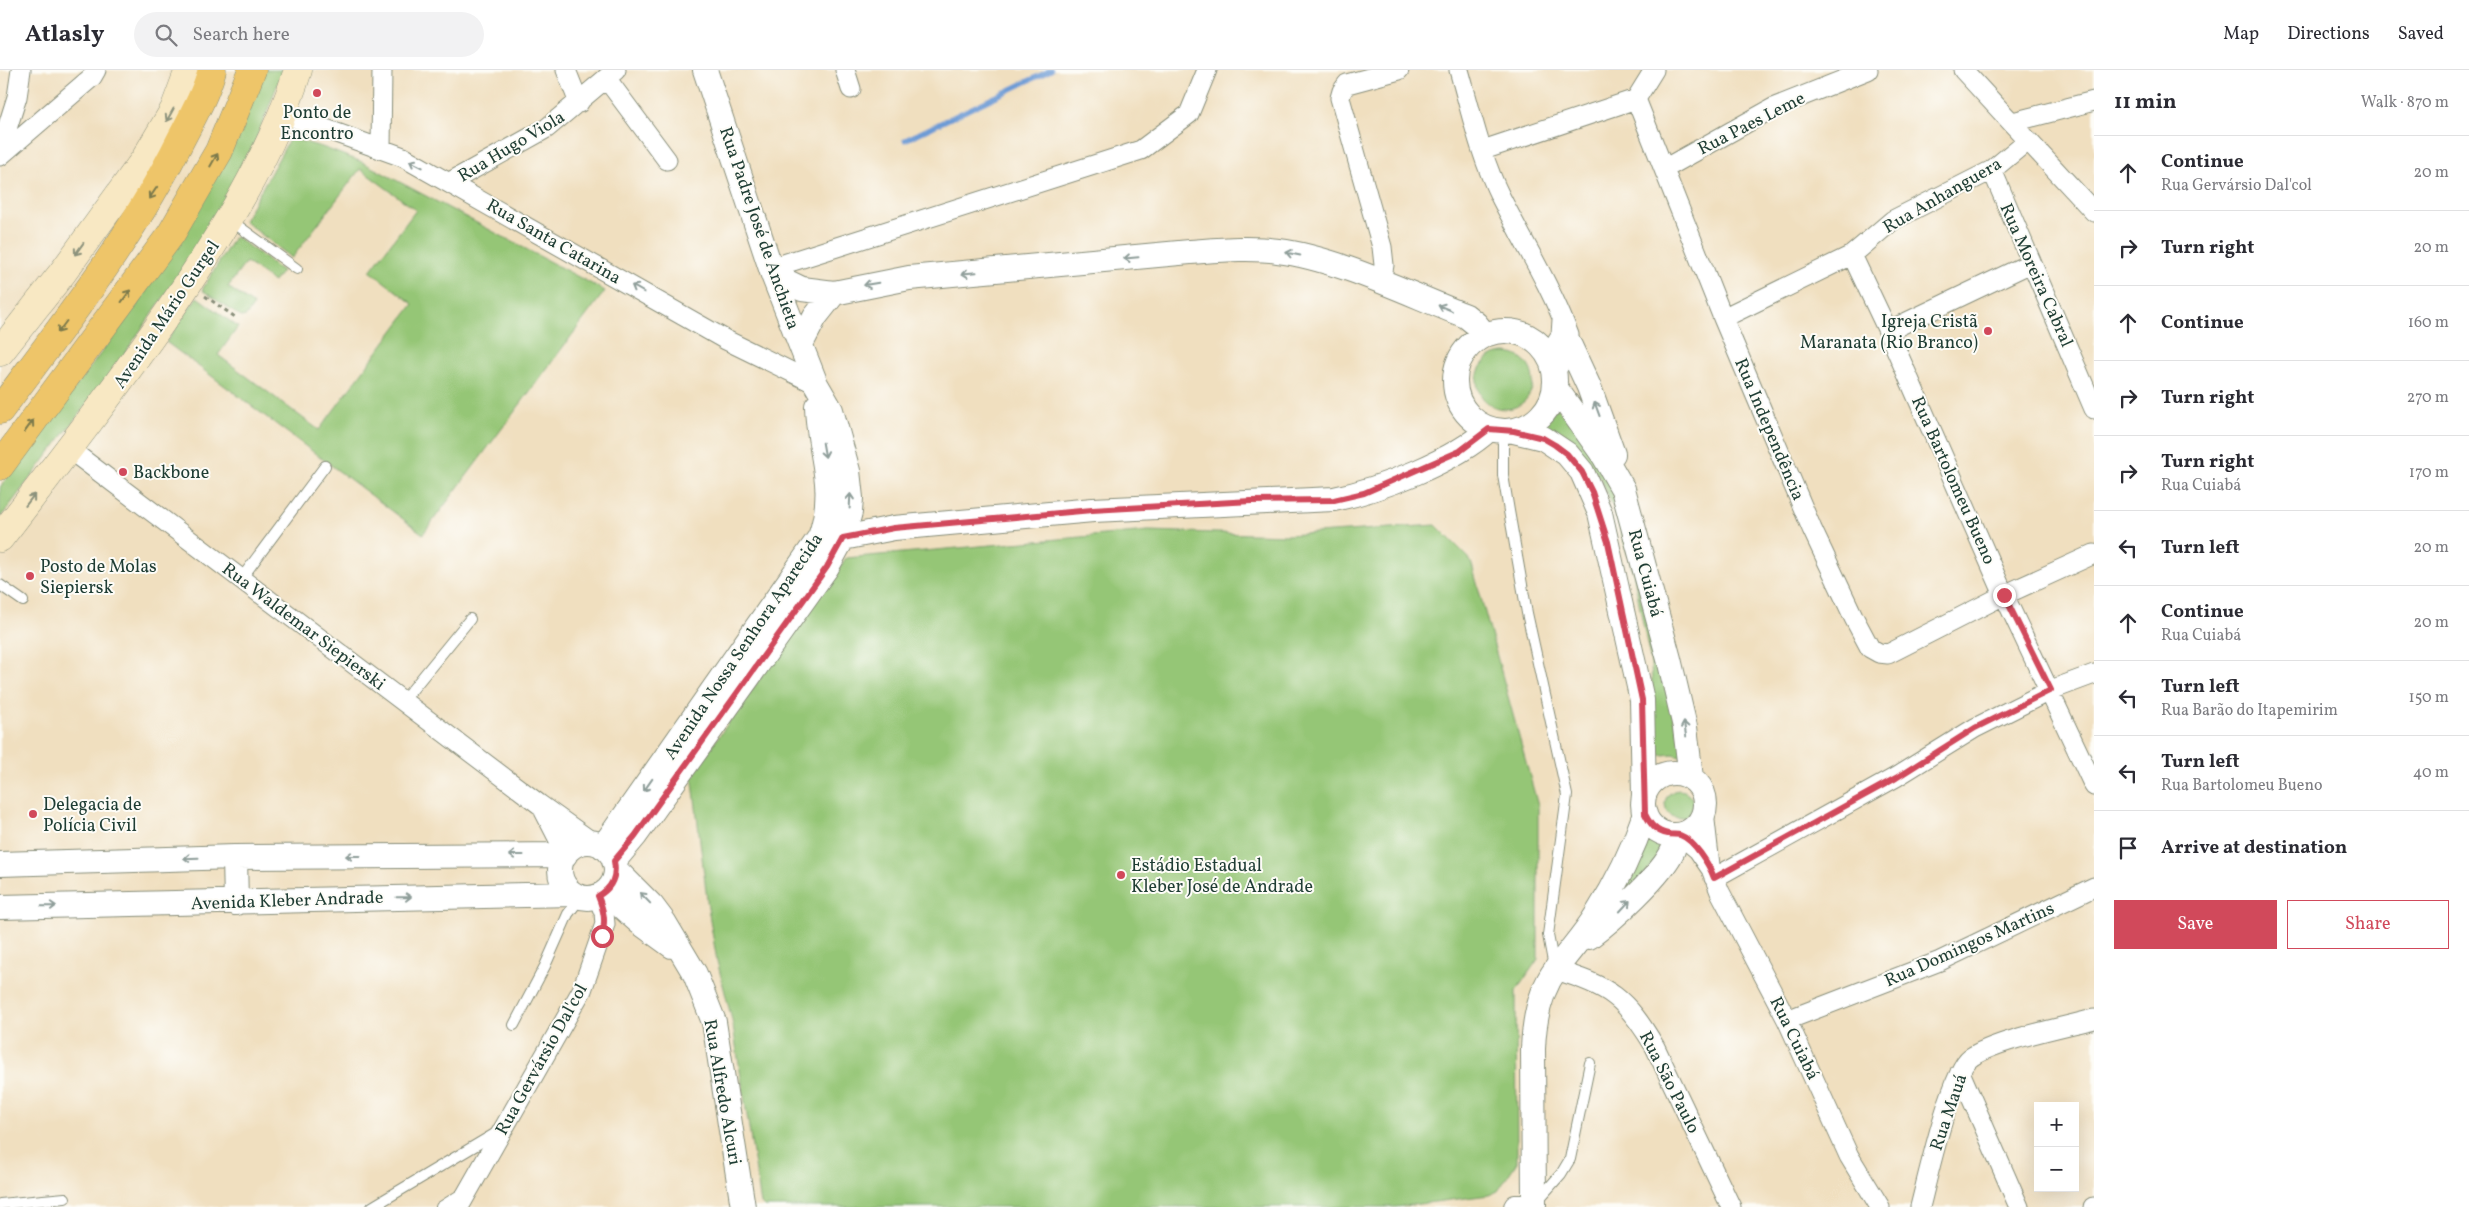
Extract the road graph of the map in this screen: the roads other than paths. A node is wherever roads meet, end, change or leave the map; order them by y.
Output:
1 (22, 70) edge
2 (96, 70) edge
3 (189, 70) edge
4 (212, 70) edge
5 (252, 70) edge
6 (298, 70) edge
7 (382, 70) edge
8 (566, 70) edge
9 (705, 70) edge
10 (845, 70) edge
11 (1206, 70) edge
12 (1399, 70) edge
13 (1459, 70) edge
14 (1654, 70) edge
15 (1868, 70) edge
16 (1963, 70) edge
17 (611, 74) edge
18 (851, 89) dead end
19 (1636, 98) junction
20 (2094, 101) edge
21 (579, 103) junction
22 (284, 114) junction
23 (2013, 122) junction
24 (2027, 141) junction
25 (381, 148) junction
26 (1483, 150) junction
27 (0, 151) edge
28 (0, 156) edge
29 (667, 160) dead end
30 (1664, 169) junction
31 (1992, 170) junction
32 (450, 182) junction
33 (2094, 212) edge
34 (229, 219) junction
35 (1852, 255) junction
36 (2031, 263) junction
37 (297, 270) dead end
38 (772, 272) junction
39 (1382, 283) junction
40 (834, 293) junction
41 (1563, 318) junction
42 (1723, 318) junction
43 (1888, 331) junction
44 (1485, 335) junction
45 (801, 344) junction
46 (1570, 346) junction
47 (0, 352) edge
48 (1552, 371) junction
49 (816, 384) junction
50 (2094, 409) edge
51 (0, 410) edge
52 (1502, 431) junction
53 (69, 449) junction
54 (0, 466) edge
55 (325, 466) dead end
56 (1622, 489) junction
57 (0, 538) edge
58 (843, 538) junction
59 (2094, 554) edge
60 (241, 578) junction
61 (0, 585) edge
62 (2004, 595) junction
63 (23, 602) dead end
64 (470, 619) dead end
65 (2094, 674) edge
66 (2051, 690) junction
67 (403, 700) junction
68 (1691, 778) junction
69 (2094, 786) edge
70 (539, 804) junction
71 (1644, 804) junction
72 (1704, 812) junction
73 (1678, 835) junction
74 (565, 855) junction
75 (607, 855) junction
76 (235, 857) junction
77 (0, 864) edge
78 (1712, 873) junction
79 (2094, 887) edge
80 (589, 895) junction
81 (236, 903) junction
82 (0, 907) edge
83 (1574, 948) junction
84 (682, 953) junction
85 (1555, 970) junction
86 (2094, 1019) edge
87 (1787, 1020) junction
88 (514, 1025) dead end
89 (1590, 1063) dead end
90 (1960, 1072) junction
91 (501, 1131) junction
92 (468, 1190) junction
93 (66, 1198) dead end
94 (0, 1204) edge
95 (1530, 1206) edge
96 (372, 1207) edge
97 (442, 1207) edge
98 (459, 1207) edge
99 (743, 1207) edge
100 (1730, 1207) edge
101 (1880, 1207) edge
102 (1920, 1207) edge
103 (2019, 1207) edge

1 - 27 street
2 - 28 street
3 -> 47 main road
4 -> 51 main road
54 -> 5 main road
6 - 22 main road, Avenida Mário Gurgel
7 - 25 street
8 - 21 street
9 - 38 street, Rua Padre José de Anchieta
10 - 18 street
11 - 38 street
12 - 39 street
13 - 26 street
14 - 19 street
15 - 30 street, Rua Paes Leme
16 - 23 street
17 - 21 street, Rua Hugo Viola
17 - 29 street
19 - 26 street
19 - 30 street, Rua Independência
20 - 23 street
21 - 32 street, Rua Hugo Viola
22 - 25 street, Rua Santa Catarina
22 - 34 main road, Avenida Mário Gurgel
23 - 24 street
24 - 31 street, Rua Anhanguera
24 - 33 street
32 -> 25 street, Rua Santa Catarina
26 - 41 street
30 - 42 street, Rua Independência
31 - 35 street, Rua Anhanguera
31 - 36 street, Rua Moreira Cabral
49 -> 32 street, Rua Santa Catarina
34 - 37 lane
34 - 53 main road, Avenida Mário Gurgel
35 - 42 street, Rua Anhanguera
35 - 43 street, Rua Bartolomeu Bueno
36 - 43 street
36 - 50 street, Rua Moreira Cabral
38 - 40 street
38 - 45 street, Rua Padre José de Anchieta
39 -> 40 street
44 -> 39 street
40 - 45 street
41 - 46 street
41 - 48 street
42 - 62 street, Rua Independência
43 - 62 street, Rua Bartolomeu Bueno
44 - 48 street
44 - 52 street
45 - 49 street, Rua Padre José de Anchieta
46 - 48 street
56 -> 46 street
48 - 52 street
48 - 56 street, Rua Cuiabá
58 -> 49 street, Avenida Nossa Senhora Aparecida
49 -> 75 street, Avenida Nossa Senhora Aparecida
52 - 58 street
52 - 71 street, Rua Cuiabá
52 - 85 lane
57 -> 53 main road, Avenida Mário Gurgel
53 - 60 street, Rua Waldemar Siepierski
55 - 60 lane
68 -> 56 street, Rua Cuiabá
58 - 75 street, Avenida Nossa Senhora Aparecida
59 - 62 street, Rua Independência
60 - 67 street, Rua Waldemar Siepierski
61 - 63 lane
62 - 66 street, Rua Bartolomeu Bueno
64 - 67 lane
65 - 66 street
66 - 69 street, Rua Bartolomeu Bueno
66 - 78 street
67 - 70 street, Rua Waldemar Siepierski
68 - 71 street
68 - 72 street
70 - 74 street, Rua Waldemar Siepierski
70 - 75 street, Rua Waldemar Siepierski
71 - 73 street
71 - 83 street
72 - 73 street
72 - 78 street, Rua Cuiabá
73 - 78 street, Rua Cuiabá
83 -> 73 street
74 - 75 street
74 -> 76 street
74 - 80 street
75 - 80 street
84 -> 75 street, Rua Alfredo Alcuri
76 -> 77 street
76 - 81 street
78 - 87 street, Rua Cuiabá
79 - 87 street, Rua Domingos Martins
81 -> 80 street, Avenida Kleber Andrade
80 - 84 street, Rua Alfredo Alcuri
80 - 88 lane
80 - 91 street, Rua Gervársio Dal'col
82 -> 81 street, Avenida Kleber Andrade
83 - 85 street
84 - 99 street, Rua Alfredo Alcuri
85 - 95 street
85 - 100 street, Rua São Paulo
86 - 90 street, Rua Mauá
87 - 101 street, Rua Cuiabá
89 - 95 lane
90 - 102 street, Rua Mauá
90 - 103 street
91 - 92 street, Rua Gervársio Dal'col
91 - 96 lane
92 - 97 lane, Rua Gervársio Dal'col
92 - 98 street, Rua Gervársio Dal'col
93 - 94 lane

